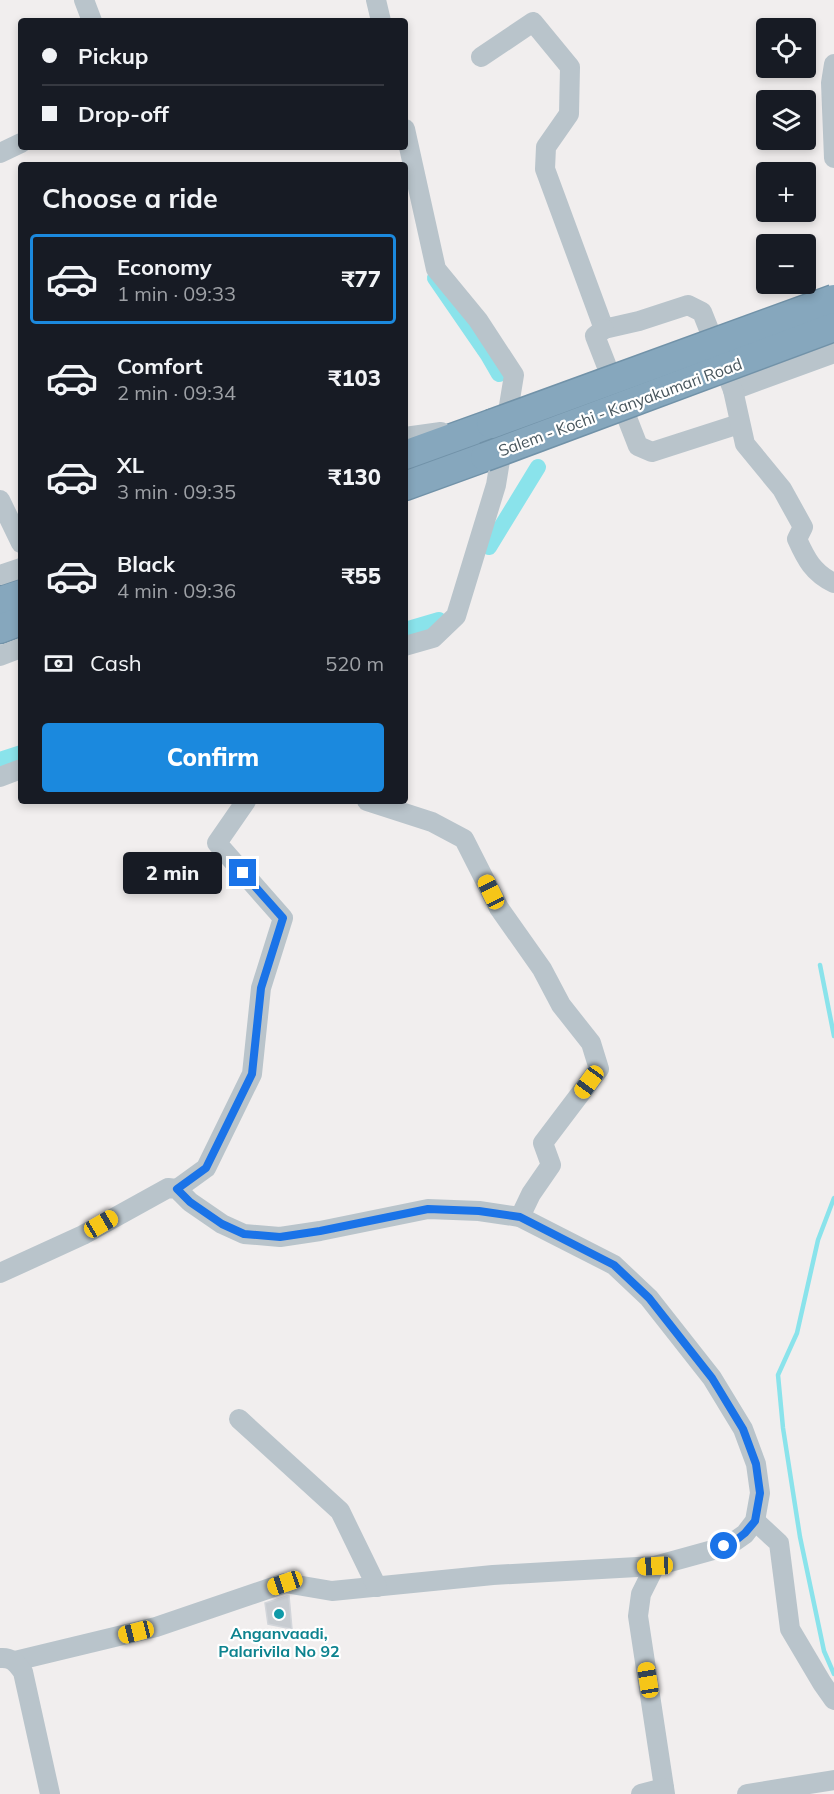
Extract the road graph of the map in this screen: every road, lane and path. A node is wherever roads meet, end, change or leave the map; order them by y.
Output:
1 (84, 0) edge
2 (376, 0) edge
3 (91, 18) edge
4 (380, 18) edge
5 (481, 57) dead end
6 (834, 64) edge
7 (408, 143) edge
8 (18, 144) edge
9 (0, 153) edge
10 (834, 158) edge
11 (834, 299) edge
12 (834, 327) edge
13 (604, 329) junction
14 (834, 353) edge
15 (733, 390) junction
16 (491, 424) junction
17 (739, 424) junction
18 (408, 437) edge
19 (408, 454) edge
20 (411, 487) edge
21 (0, 500) edge
22 (18, 537) edge
23 (18, 569) edge
24 (0, 575) edge
25 (834, 583) edge
26 (18, 595) edge
27 (0, 601) edge
28 (18, 622) edge
29 (0, 628) edge
30 (408, 645) edge
31 (18, 649) edge
32 (0, 656) edge
33 (18, 770) edge
34 (0, 777) edge
35 (244, 804) edge
36 (376, 804) edge
37 (177, 1189) junction
38 (520, 1217) junction
39 (0, 1273) edge
40 (239, 1419) dead end
41 (755, 1521) junction
42 (655, 1566) junction
43 (377, 1587) junction
44 (8, 1659) edge
45 (834, 1700) edge
46 (834, 1780) edge
47 (664, 1791) edge
48 (50, 1794) edge
49 (641, 1794) edge
50 (747, 1794) edge

1 - 3 street
2 - 4 street
5 - 13 street
6 - 10 street
7 - 30 street
8 - 9 street
11 - 16 highway, Salem - Kochi - Kanyakumari Road, bridge
12 - 20 highway, Salem - Kochi - Kanyakumari Road, bridge
13 - 15 street
13 - 17 street
14 - 15 street
15 - 17 street
16 - 18 street
16 - 19 highway, Salem - Kochi - Kanyakumari Road
17 - 25 street
21 - 22 street
23 - 24 street
26 - 27 highway
28 - 29 highway
31 - 32 street
33 - 34 street
35 - 37 street
36 - 38 street
37 - 38 street
37 - 39 street
38 - 41 street
40 - 43 street
41 - 42 street
41 - 45 street
42 - 43 street
42 - 47 street
43 - 44 street
44 - 48 street
46 - 50 street
47 - 49 street

